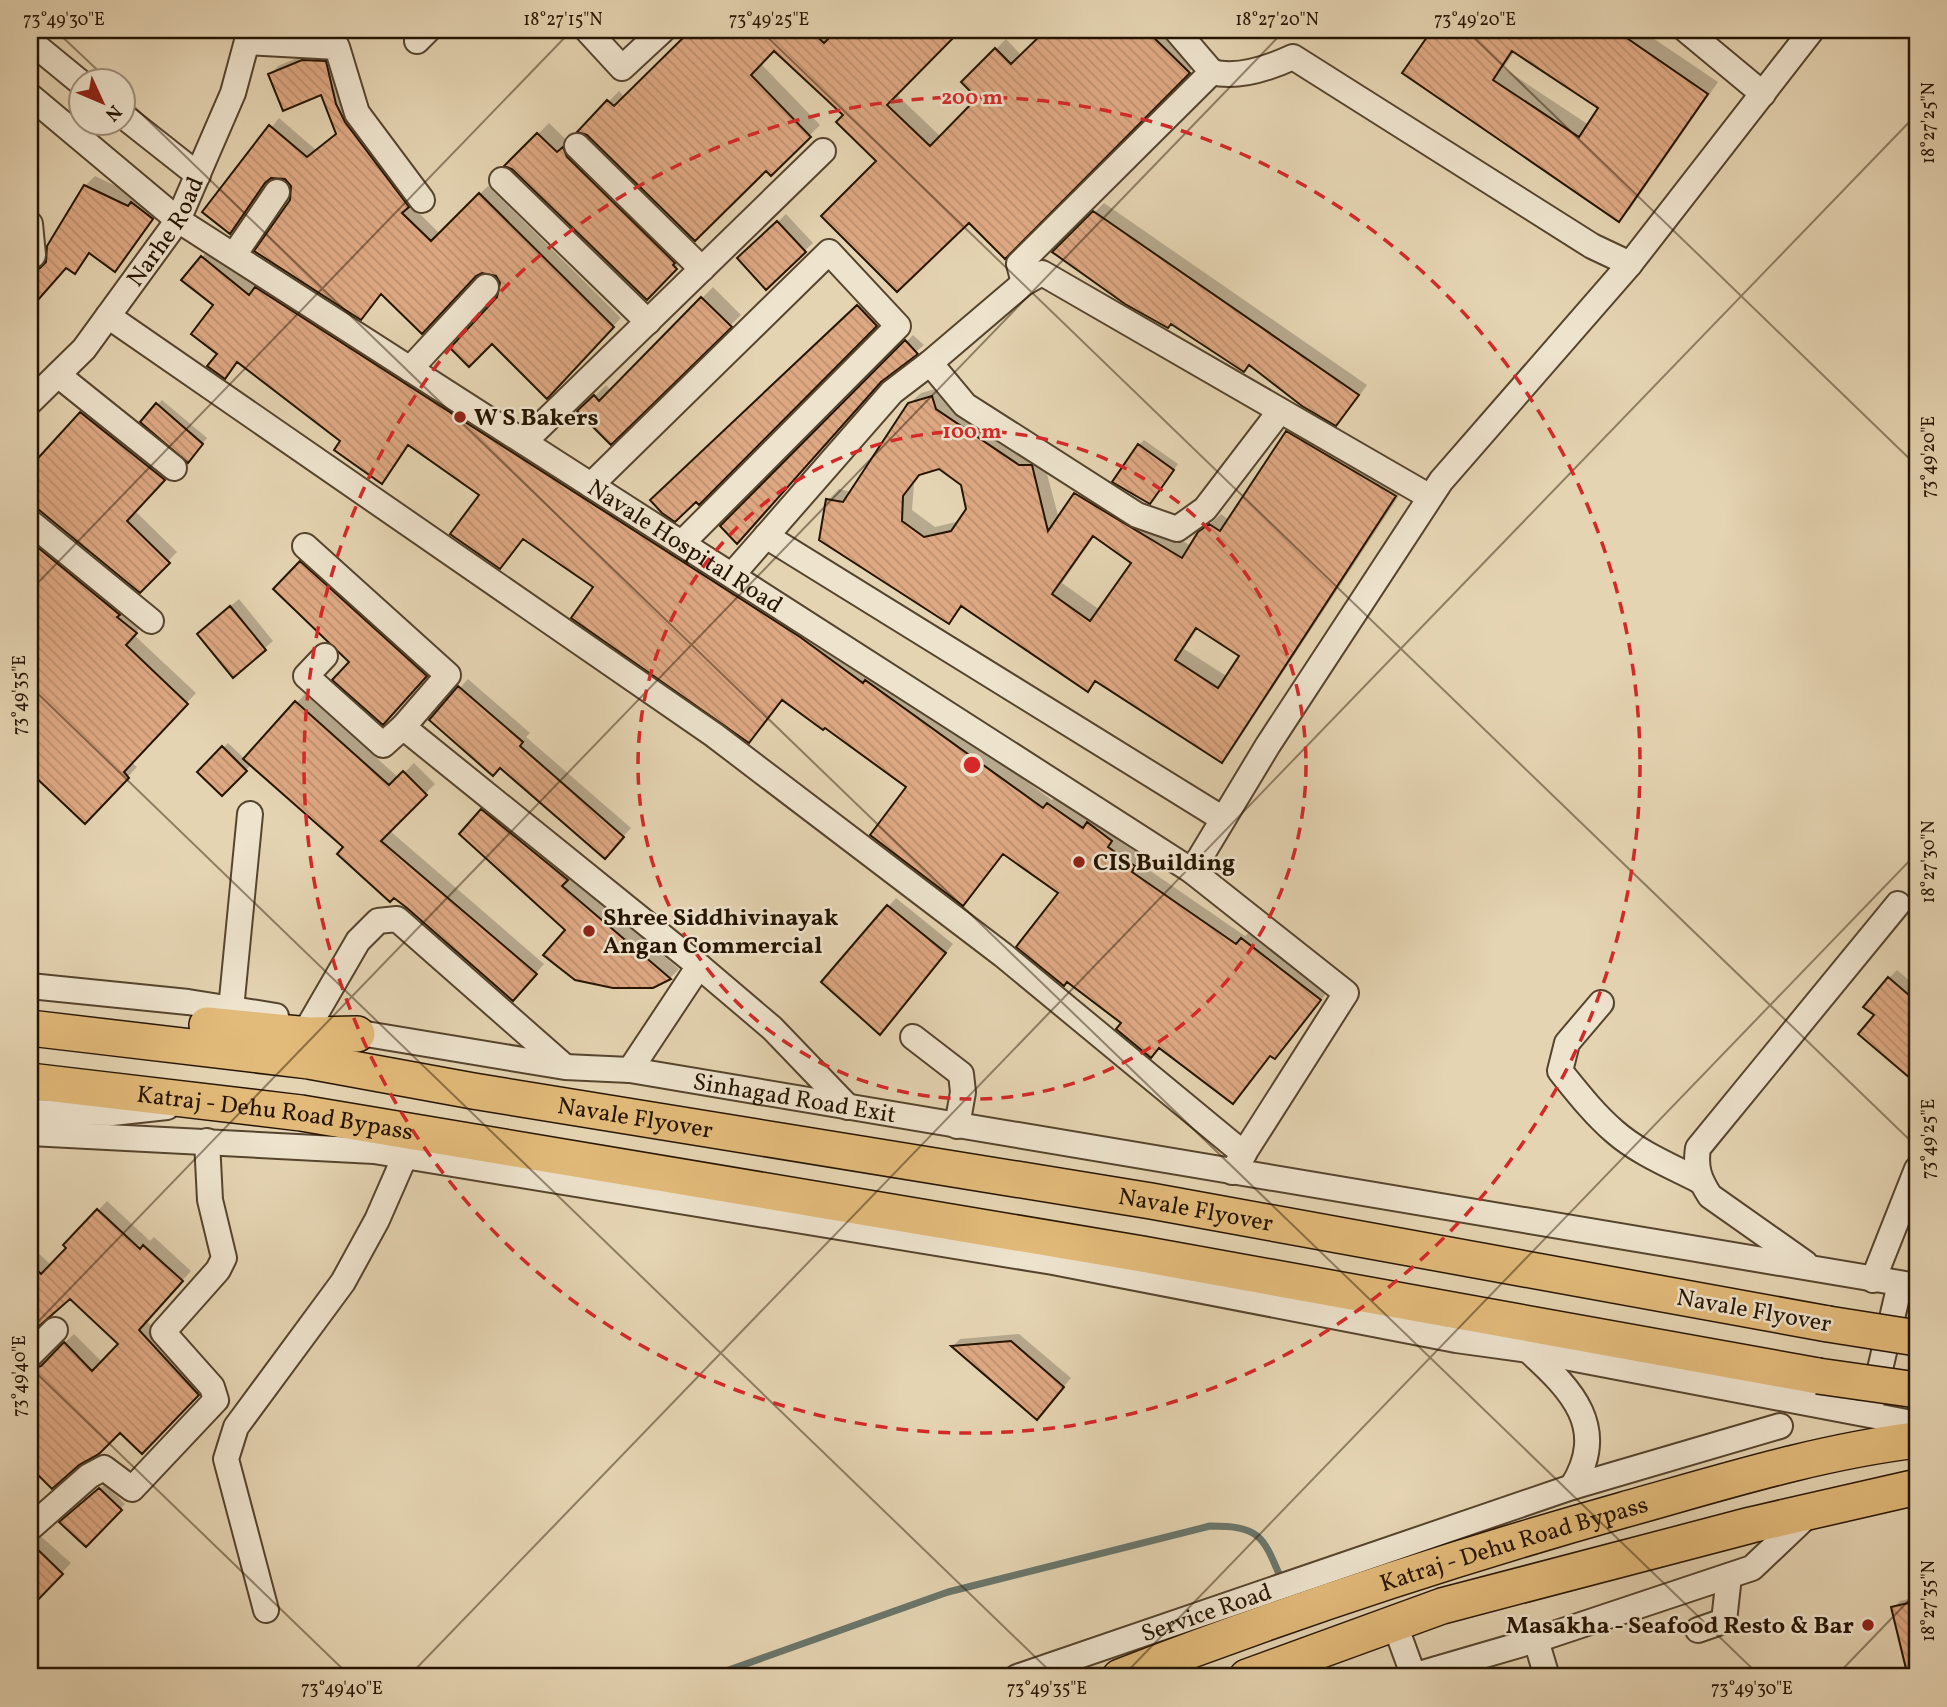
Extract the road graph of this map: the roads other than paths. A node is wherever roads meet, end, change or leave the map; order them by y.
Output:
1 (587, 30) edge
2 (663, 30) edge
3 (1176, 30) edge
4 (1686, 30) edge
5 (1812, 30) edge
6 (248, 36) edge
7 (30, 41) edge
8 (66, 71) edge
9 (1212, 72) junction
10 (1763, 94) junction
11 (30, 96) edge
12 (136, 126) edge
13 (577, 146) dead end
14 (823, 151) dead end
15 (198, 175) junction
16 (502, 180) dead end
17 (277, 192) dead end
18 (422, 200) dead end
19 (178, 220) junction
20 (30, 224) edge
21 (234, 255) junction
22 (31, 256) edge
23 (1630, 264) junction
24 (702, 269) junction
25 (1024, 283) junction
26 (486, 287) dead end
27 (108, 316) junction
28 (648, 321) junction
29 (930, 363) junction
30 (410, 369) junction
31 (58, 375) junction
32 (30, 402) edge
33 (1280, 411) junction
34 (524, 442) junction
35 (174, 468) dead end
36 (591, 485) junction
37 (1430, 497) junction
38 (30, 522) edge
39 (766, 536) junction
40 (682, 543) junction
41 (305, 546) dead end
42 (732, 575) junction
43 (151, 621) dead end
44 (325, 656) dead end
45 (403, 727) junction
46 (250, 814) dead end
47 (1223, 819) junction
48 (1192, 871) junction
49 (1898, 904) dead end
50 (699, 966) junction
51 (30, 986) edge
52 (1601, 1003) dead end
53 (231, 1009) junction
54 (311, 1022) junction
55 (30, 1027) edge
56 (358, 1034) junction
57 (913, 1037) dead end
58 (565, 1067) junction
59 (630, 1070) junction
60 (30, 1081) edge
61 (209, 1103) junction
62 (848, 1107) junction
63 (957, 1126) junction
64 (31, 1130) edge
65 (207, 1141) junction
66 (405, 1156) junction
67 (1238, 1163) junction
68 (1917, 1169) edge
69 (1700, 1181) junction
70 (1811, 1267) junction
71 (1873, 1280) junction
72 (1909, 1285) edge
73 (55, 1330) dead end
74 (1917, 1338) edge
75 (1528, 1350) junction
76 (30, 1356) edge
77 (1917, 1390) edge
78 (1870, 1414) junction
79 (1917, 1424) edge
80 (1780, 1426) dead end
81 (1917, 1440) edge
82 (1572, 1487) junction
83 (1917, 1487) edge
84 (1812, 1511) junction
85 (30, 1528) edge
86 (1399, 1562) junction
87 (1729, 1576) junction
88 (266, 1610) dead end
89 (1394, 1622) junction
90 (1222, 1623) junction
91 (1698, 1630) dead end
92 (1536, 1640) junction
93 (1017, 1677) edge
94 (1120, 1677) edge
95 (1247, 1677) edge
96 (1412, 1677) edge
97 (1547, 1677) edge

1 - 2 street
3 - 9 street
4 - 10 street
5 - 10 street
6 - 15 street, Narhe Road
6 - 18 street
7 - 8 street
9 - 23 street
9 - 25 street
10 - 23 street
11 - 19 street, Navale Hospital Road
12 - 15 street
13 - 24 street
14 - 24 street
15 - 19 street, Narhe Road
16 - 28 street
17 - 21 street
19 - 21 street, Navale Hospital Road
19 - 27 street, Narhe Road
20 - 22 street
21 - 30 street, Navale Hospital Road
23 - 37 street
24 - 28 street
25 - 29 street
25 - 33 street
26 - 30 street
27 - 31 street, Narhe Road
27 - 67 street
28 - 34 street
29 - 33 street
29 - 39 street
30 - 34 street, Navale Hospital Road
31 - 32 street, Narhe Road
31 - 35 street
33 - 37 street
34 - 36 street, Navale Hospital Road
36 - 40 street, Navale Hospital Road
36 - 40 street
37 - 47 street
38 - 43 street
39 - 42 street
39 - 47 street
40 - 42 street, Navale Hospital Road
41 - 45 street
42 - 48 street, Navale Hospital Road
44 - 45 street
45 - 50 street
46 - 53 street
47 - 48 street
48 - 67 street, Navale Hospital Road
49 - 69 street
50 - 59 street
50 - 62 street
51 - 53 street, Sinhagad Road Exit
52 - 69 street
53 - 54 street, Sinhagad Road Exit
54 - 56 street, Sinhagad Road Exit
54 - 58 street
55 - 56 highway
55 - 74 highway, Navale Flyover, bridge
56 - 58 street, Sinhagad Road Exit
57 - 63 street
58 - 59 street, Sinhagad Road Exit
59 - 62 street, Sinhagad Road Exit
60 - 61 highway, Katraj - Dehu Road Bypass
61 - 64 street
61 - 77 highway, Katraj - Dehu Road Bypass, bridge
62 - 63 street, Sinhagad Road Exit
63 - 67 street, Sinhagad Road Exit
64 - 65 street
65 - 66 street
65 - 85 street
66 - 75 street
66 - 88 street
67 - 70 street, Sinhagad Road Exit
68 - 71 street
69 - 70 street
70 - 71 street, Sinhagad Road Exit
71 - 72 street, Sinhagad Road Exit
72 - 78 street
73 - 76 street
75 - 78 street
75 - 82 street
78 - 79 street
80 - 82 street
81 - 86 highway, Katraj - Dehu Road Bypass
82 - 86 street
83 - 84 highway, Katraj - Dehu Road Bypass
84 - 87 street
84 - 89 highway, Katraj - Dehu Road Bypass
86 - 90 highway, Katraj - Dehu Road Bypass
87 - 91 street
87 - 92 street
89 - 95 highway, Katraj - Dehu Road Bypass
89 - 96 street
90 - 93 street, Service Road
90 - 94 highway, Katraj - Dehu Road Bypass
92 - 96 street
92 - 97 street

